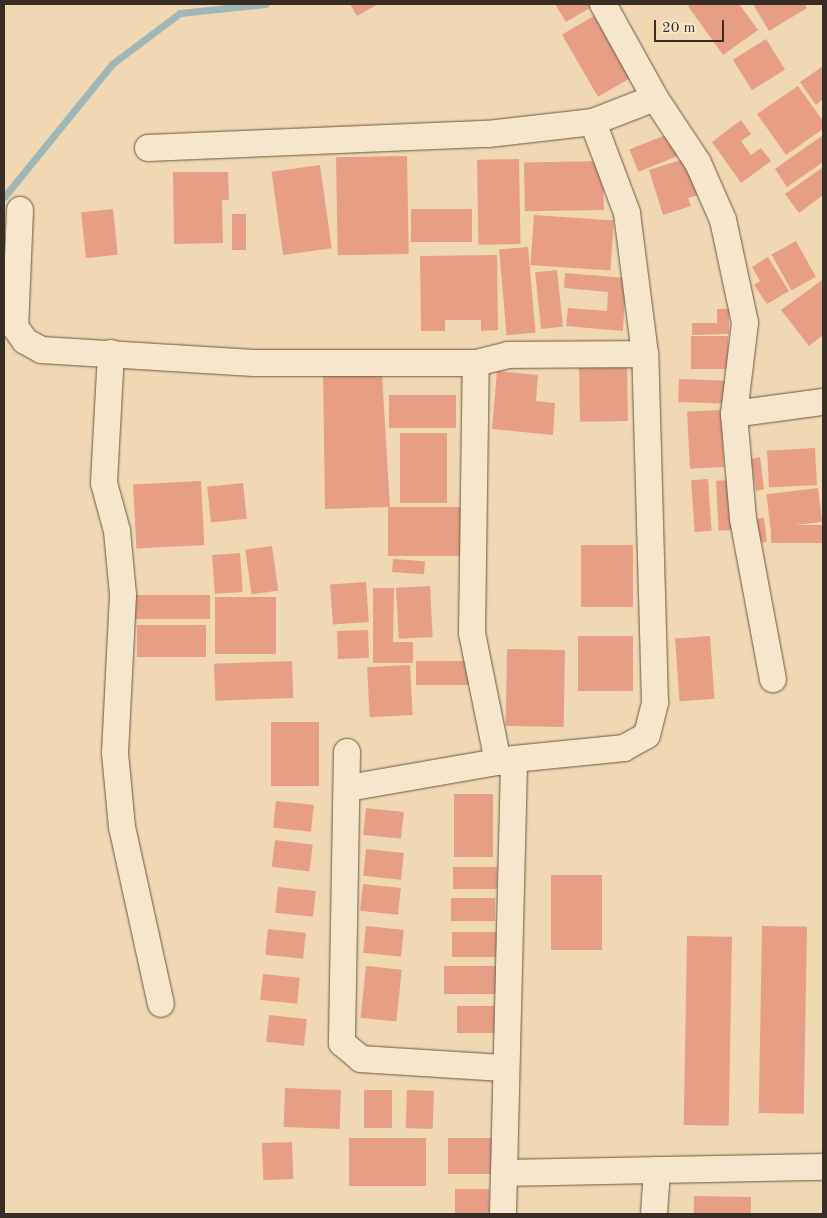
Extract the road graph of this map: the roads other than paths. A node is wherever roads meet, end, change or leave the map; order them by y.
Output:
1 (603, 4) edge
2 (655, 98) junction
3 (593, 122) junction
4 (148, 148) dead end
5 (20, 210) dead end
6 (111, 353) junction
7 (645, 354) junction
8 (476, 363) junction
9 (823, 402) edge
10 (734, 414) junction
11 (773, 679) dead end
12 (346, 752) dead end
13 (506, 761) junction
14 (348, 788) junction
15 (161, 1004) dead end
16 (506, 1068) junction
17 (823, 1167) edge
18 (657, 1170) junction
19 (504, 1173) junction
20 (503, 1214) edge
21 (654, 1214) edge

1 - 2 street
2 - 3 street
2 - 10 street
3 - 4 street
3 - 7 street
5 - 6 street
6 - 8 street
6 - 15 street
7 - 8 street
7 - 13 street
8 - 13 street
9 - 10 street
10 - 11 street
12 - 14 street
13 - 14 street
13 - 16 street
14 - 16 street
16 - 19 street
17 - 18 street
18 - 19 street
18 - 21 street
19 - 20 street

